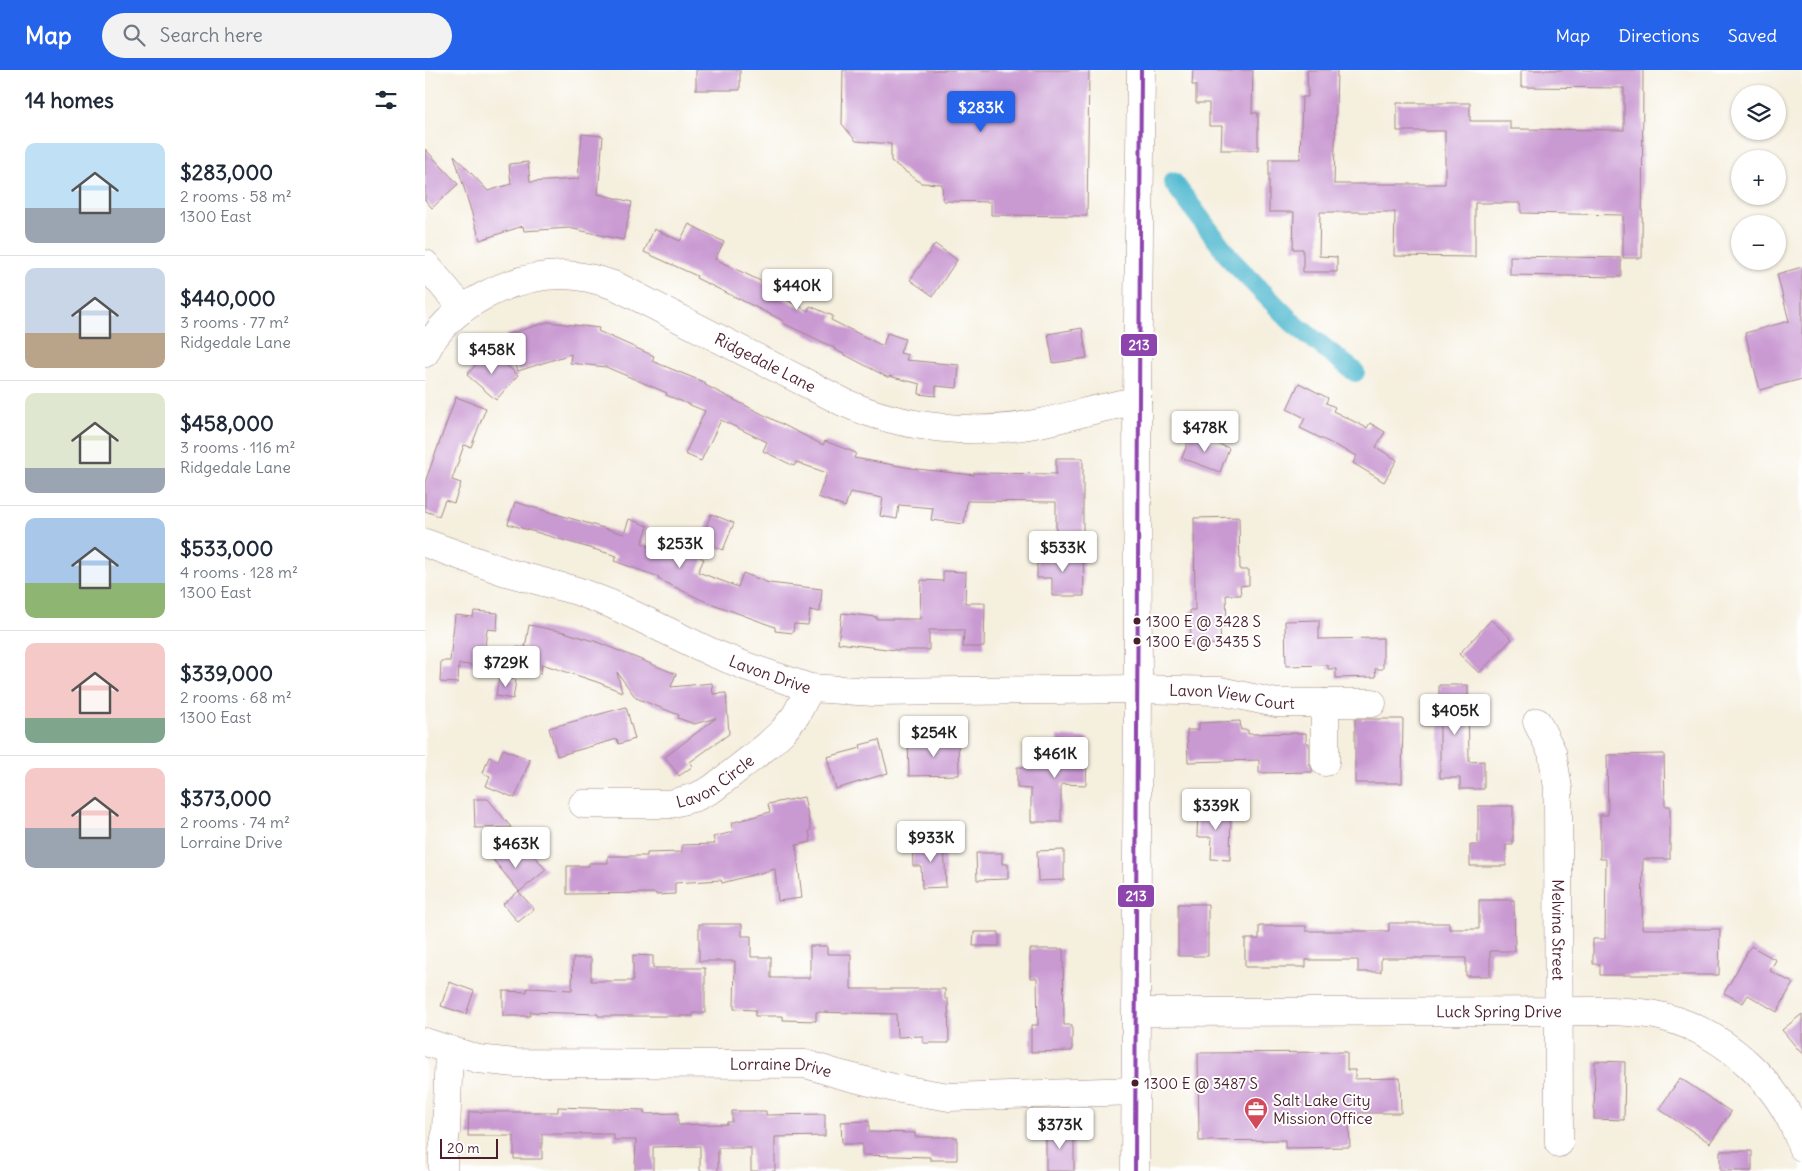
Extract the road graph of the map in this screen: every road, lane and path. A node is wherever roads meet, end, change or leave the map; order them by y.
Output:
1 (1141, 70) edge
2 (425, 264) edge
3 (463, 309) junction
4 (425, 353) edge
5 (1137, 401) junction
6 (425, 543) edge
7 (810, 688) junction
8 (1138, 689) junction
9 (1325, 703) junction
10 (1372, 703) dead end
11 (1537, 722) dead end
12 (1325, 762) dead end
13 (583, 804) dead end
14 (1560, 1011) junction
15 (1137, 1012) junction
16 (437, 1046) edge
17 (1136, 1091) junction
18 (1559, 1143) dead end
19 (1802, 1148) edge
20 (443, 1171) edge
21 (1135, 1171) edge

1 - 5 street
2 - 3 street
3 - 4 street, Ridgedale Lane
3 - 5 street, Ridgedale Lane
5 - 8 street
6 - 7 street, Lavon Drive
7 - 8 street, Lavon Drive
7 - 13 street, Lavon Circle
8 - 9 street, Lavon View Court
8 - 15 street
9 - 10 street, Lavon View Court
9 - 12 street
11 - 14 street, Melvina Street
14 - 15 street, Luck Spring Drive
14 - 18 street, Melvina Street
14 - 19 street, Luck Spring Drive
15 - 17 street
16 - 17 street, Lorraine Drive
16 - 20 street
17 - 21 street

